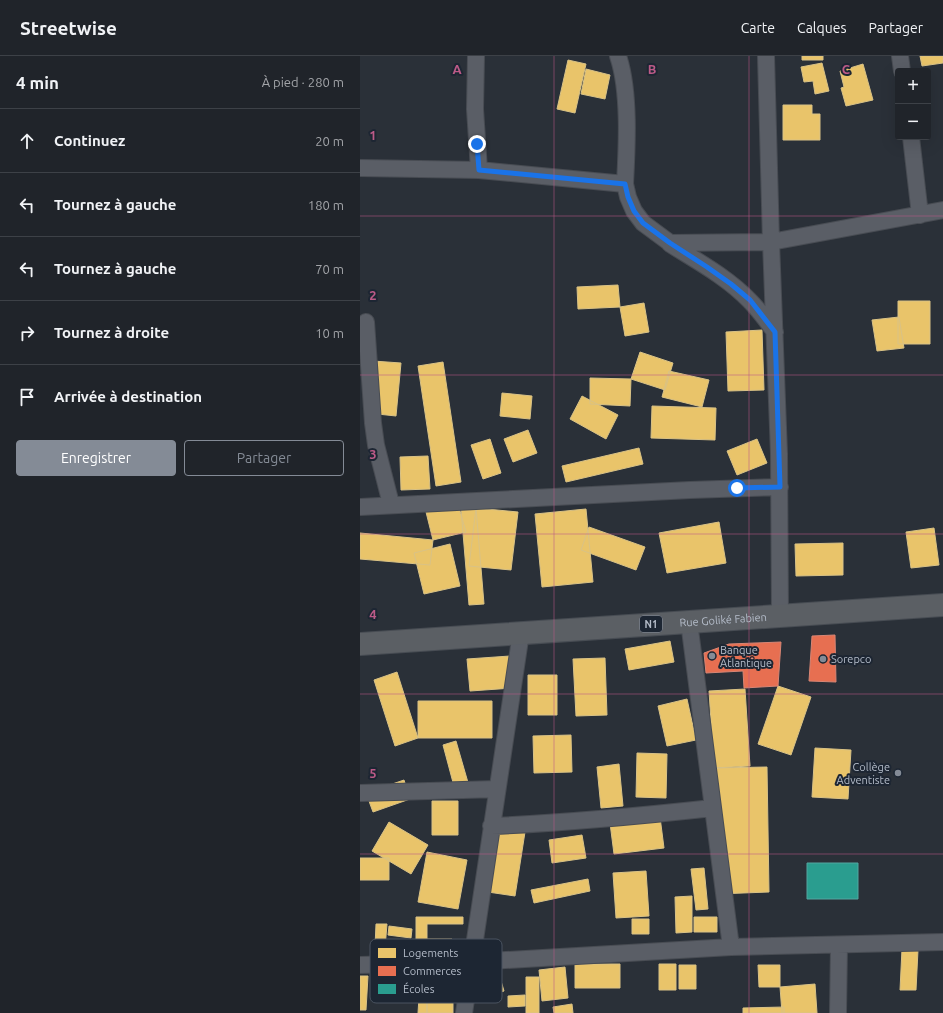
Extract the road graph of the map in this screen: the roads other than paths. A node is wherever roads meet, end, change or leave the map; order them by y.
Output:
1 (476, 56) edge
2 (618, 56) edge
3 (766, 56) edge
4 (900, 56) edge
5 (902, 68) edge
6 (911, 140) edge
7 (360, 168) edge
8 (479, 170) junction
9 (625, 184) junction
10 (943, 210) edge
11 (920, 215) junction
12 (771, 242) junction
13 (670, 243) junction
14 (366, 322) dead end
15 (775, 332) junction
16 (780, 487) junction
17 (391, 504) junction
18 (360, 507) edge
19 (943, 606) edge
20 (780, 616) junction
21 (689, 622) junction
22 (521, 633) junction
23 (360, 644) edge
24 (497, 789) junction
25 (360, 793) edge
26 (713, 808) junction
27 (491, 826) junction
28 (475, 939) edge
29 (943, 942) edge
30 (839, 946) junction
31 (731, 947) junction
32 (502, 960) edge
33 (360, 966) edge
34 (370, 966) edge
35 (466, 1003) edge
36 (464, 1013) edge
37 (838, 1013) edge

1 - 8 street
2 - 9 street
3 - 12 street
4 - 5 street
6 - 11 street
7 - 8 street
8 - 9 street
9 - 13 street
10 - 11 street
11 - 12 street
12 - 13 street
12 - 15 street
13 - 15 street
14 - 17 street
15 - 16 street
16 - 17 street
16 - 20 street
17 - 18 street
19 - 20 highway, Rue Goliké Fabien / N1
20 - 21 highway, Rue Goliké Fabien / N1
21 - 22 highway, Rue Goliké Fabien / N1
21 - 26 street
22 - 23 highway, Rue Goliké Fabien / N1
22 - 24 street
24 - 25 street
24 - 27 street
26 - 27 street
26 - 31 street
27 - 28 street
29 - 30 street
30 - 31 street
30 - 37 street
31 - 32 street
33 - 34 street
35 - 36 street

